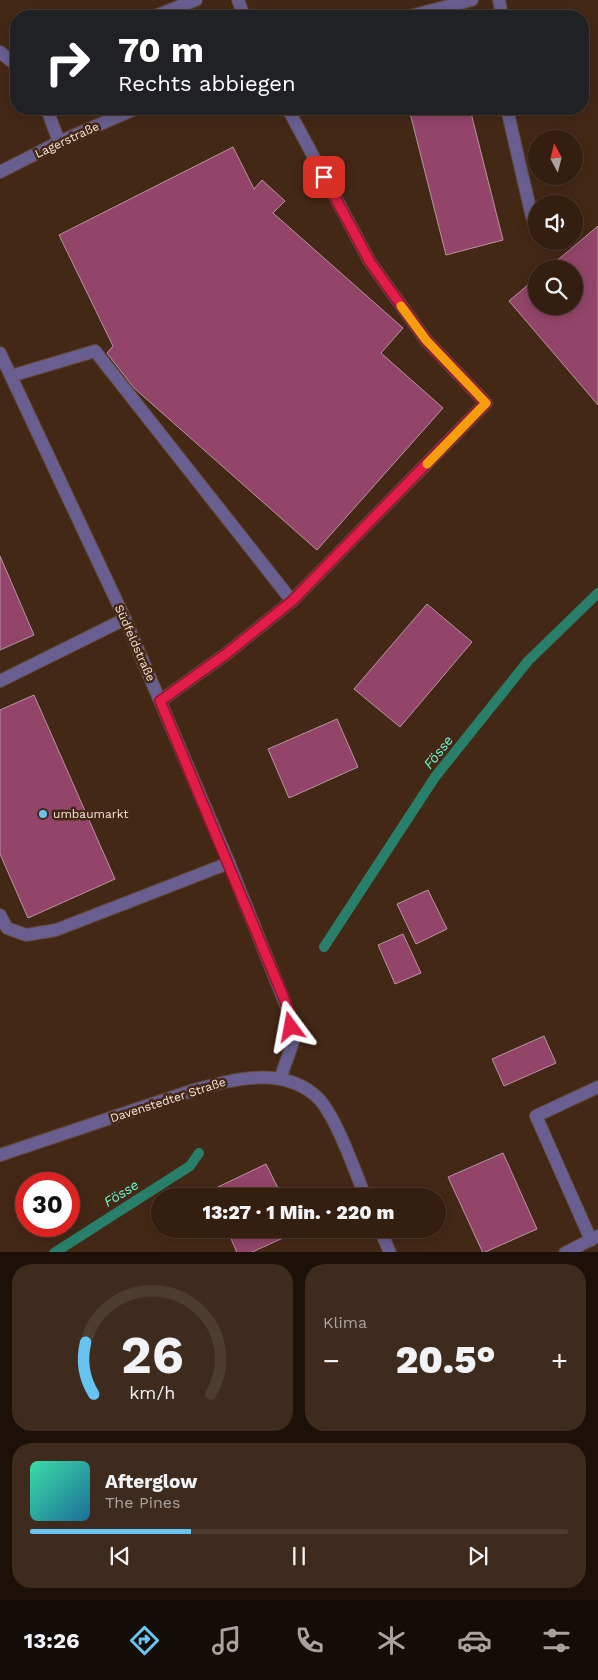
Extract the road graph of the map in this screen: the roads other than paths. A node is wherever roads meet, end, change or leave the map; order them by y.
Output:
1 (196, 0) edge
2 (472, 0) edge
3 (450, 3) edge
4 (170, 10) edge
5 (428, 10) edge
6 (0, 52) edge
7 (10, 60) edge
8 (49, 115) edge
9 (121, 115) edge
10 (291, 115) edge
11 (508, 115) edge
12 (59, 142) junction
13 (0, 172) edge
14 (528, 200) edge
15 (0, 353) edge
16 (11, 376) junction
17 (292, 601) junction
18 (125, 619) junction
19 (0, 681) edge
20 (160, 701) junction
21 (229, 863) junction
22 (0, 915) edge
23 (280, 1079) junction
24 (598, 1087) edge
25 (0, 1155) edge
26 (362, 1188) edge
27 (384, 1238) edge
28 (595, 1238) edge
29 (390, 1252) edge
30 (565, 1252) edge

1 - 4 street
2 - 3 street
3 - 5 street
6 - 7 street
8 - 12 street
9 - 12 street, Lagerstraße
10 - 17 street
11 - 14 street
12 - 13 street, Lagerstraße
15 - 16 street, Südfeldstraße
16 - 17 street
16 - 18 street, Südfeldstraße
17 - 20 street
18 - 19 street
18 - 20 street, Südfeldstraße
20 - 21 street, Südfeldstraße
21 - 22 street
21 - 23 street, Südfeldstraße
23 - 25 street, Davenstedter Straße
23 - 26 street, Davenstedter Straße
24 - 28 street
27 - 29 street
28 - 30 street

